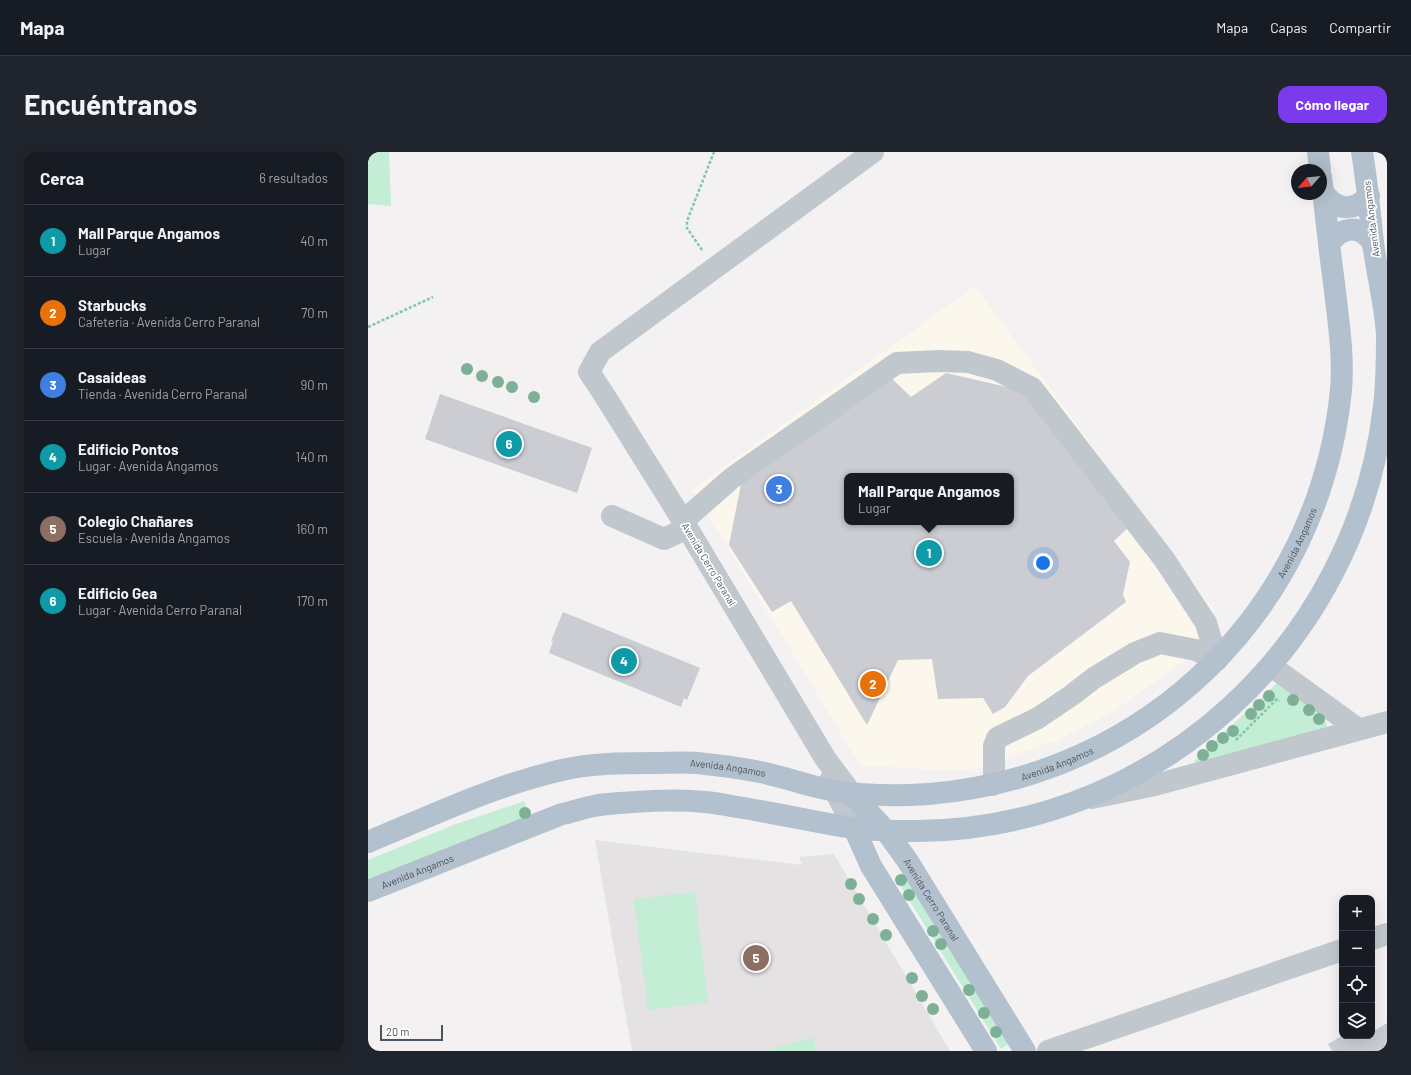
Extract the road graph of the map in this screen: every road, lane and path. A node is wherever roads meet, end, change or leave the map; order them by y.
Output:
1 (714, 152) edge
2 (873, 152) edge
3 (1318, 152) edge
4 (1362, 152) edge
5 (1319, 164) edge
6 (1327, 196) edge
7 (1369, 196) junction
8 (1324, 200) edge
9 (1373, 243) junction
10 (1329, 244) junction
11 (715, 268) junction
12 (433, 297) dead end
13 (368, 327) edge
14 (612, 516) dead end
15 (685, 524) junction
16 (1217, 660) junction
17 (1271, 666) junction
18 (1283, 704) dead end
19 (1387, 722) edge
20 (1358, 729) junction
21 (1234, 742) dead end
22 (992, 785) junction
23 (843, 792) junction
24 (1077, 801) junction
25 (854, 828) junction
26 (886, 831) junction
27 (368, 842) edge
28 (368, 891) edge
29 (1387, 934) edge
30 (1375, 938) edge
31 (1339, 951) edge
32 (986, 1051) edge
33 (1025, 1051) edge
34 (1048, 1051) edge

1 - 11 path
2 - 11 street
3 - 5 main road
4 - 7 main road, Avenida Angamos
6 - 7 main road
7 - 9 main road, Avenida Angamos
8 - 10 main road, Avenida Angamos
9 - 10 main road
9 - 17 main road, Avenida Angamos
10 - 16 main road, Avenida Angamos
11 - 15 street, Avenida Cerro Paranal
12 - 13 path
14 - 15 street
15 - 16 street
15 - 23 street, Avenida Cerro Paranal
16 - 22 main road, Avenida Angamos
16 - 22 street
17 - 20 street
17 - 24 main road, Avenida Angamos
18 - 21 path
19 - 20 street, Avenida Angamos
20 - 24 street, Avenida Angamos
22 - 23 main road, Avenida Angamos
23 - 25 street, Avenida Cerro Paranal
23 - 26 main road, Avenida Cerro Paranal
23 - 27 main road, Avenida Angamos
24 - 26 main road, Avenida Angamos
25 - 26 main road, Avenida Angamos
25 - 28 main road, Avenida Angamos
25 - 32 main road, Avenida Cerro Paranal
26 - 33 main road, Avenida Cerro Paranal
29 - 30 street
31 - 34 street

